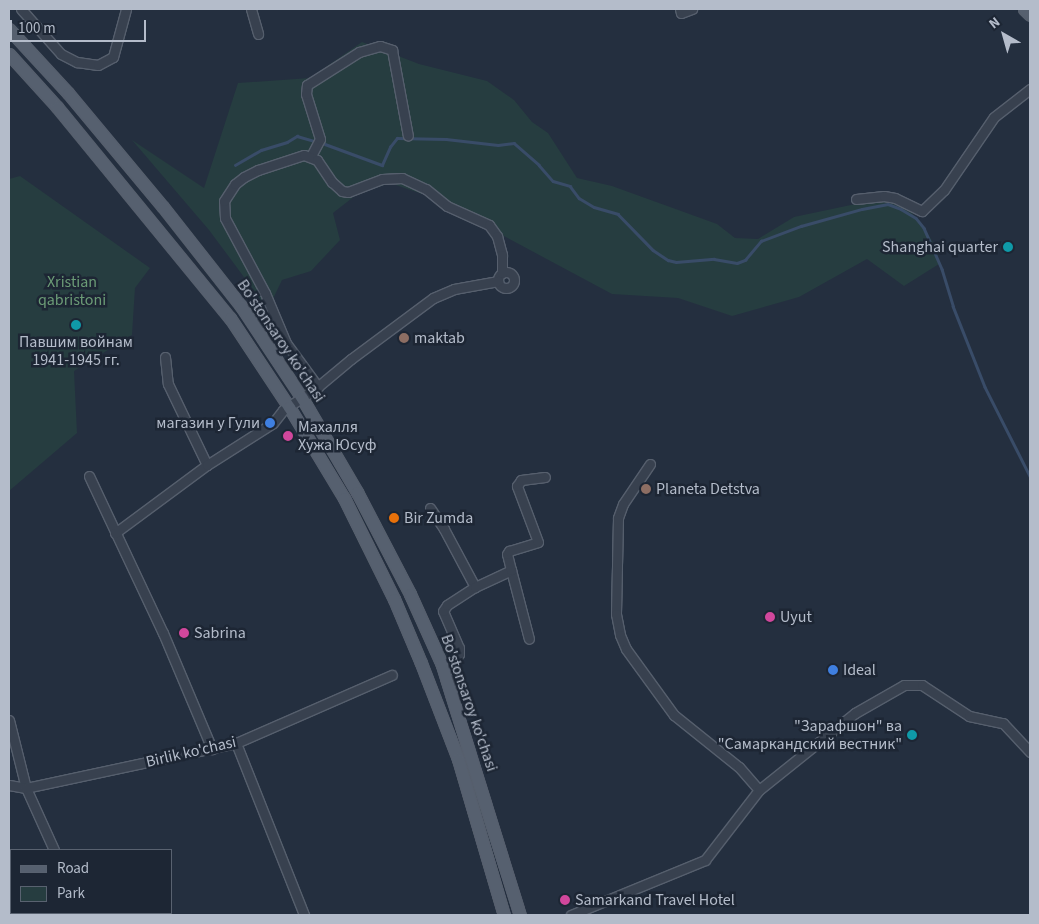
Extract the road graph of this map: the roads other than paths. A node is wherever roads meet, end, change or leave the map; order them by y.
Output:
1 (21, 9) edge
2 (126, 9) edge
3 (251, 9) edge
4 (680, 9) edge
5 (692, 9) edge
6 (1024, 9) edge
7 (1030, 15) edge
8 (9, 29) edge
9 (258, 34) dead end
10 (9, 54) edge
11 (1030, 89) edge
12 (408, 136) dead end
13 (310, 156) junction
14 (856, 199) dead end
15 (165, 357) dead end
16 (318, 386) junction
17 (302, 398) junction
18 (289, 407) junction
19 (650, 464) dead end
20 (207, 465) junction
21 (89, 476) dead end
22 (545, 477) dead end
23 (430, 508) dead end
24 (115, 533) junction
25 (511, 570) junction
26 (475, 587) junction
27 (529, 639) dead end
28 (442, 665) junction
29 (392, 675) dead end
30 (9, 720) edge
31 (236, 743) junction
32 (212, 749) junction
33 (1030, 752) edge
34 (9, 785) edge
35 (26, 788) junction
36 (759, 790) junction
37 (54, 849) edge
38 (304, 915) edge
39 (504, 915) edge
40 (520, 915) edge
41 (571, 915) edge

1 - 2 street
3 - 9 street
4 - 5 street
6 - 7 main road
8 - 17 main road, Bo'stonsaroy ko'chasi
10 - 18 main road, Bo'stonsaroy ko'chasi
11 - 14 street
12 - 13 street
13 - 16 street
13 - 16 street
15 - 20 street
16 - 17 street
17 - 18 street
17 - 28 main road, Bo'stonsaroy ko'chasi
18 - 20 street
18 - 39 main road, Bo'stonsaroy ko'chasi
19 - 36 street
20 - 24 street
21 - 24 street
22 - 25 street
23 - 26 street
24 - 32 street
25 - 26 street
25 - 27 street
26 - 28 street
28 - 40 main road, Bo'stonsaroy ko'chasi
29 - 31 street, Birlik ko'chasi
30 - 35 street
31 - 32 street, Birlik ko'chasi
31 - 38 street
32 - 35 street, Birlik ko'chasi
33 - 36 street
34 - 35 street, Birlik ko'chasi
35 - 37 street
36 - 41 street

